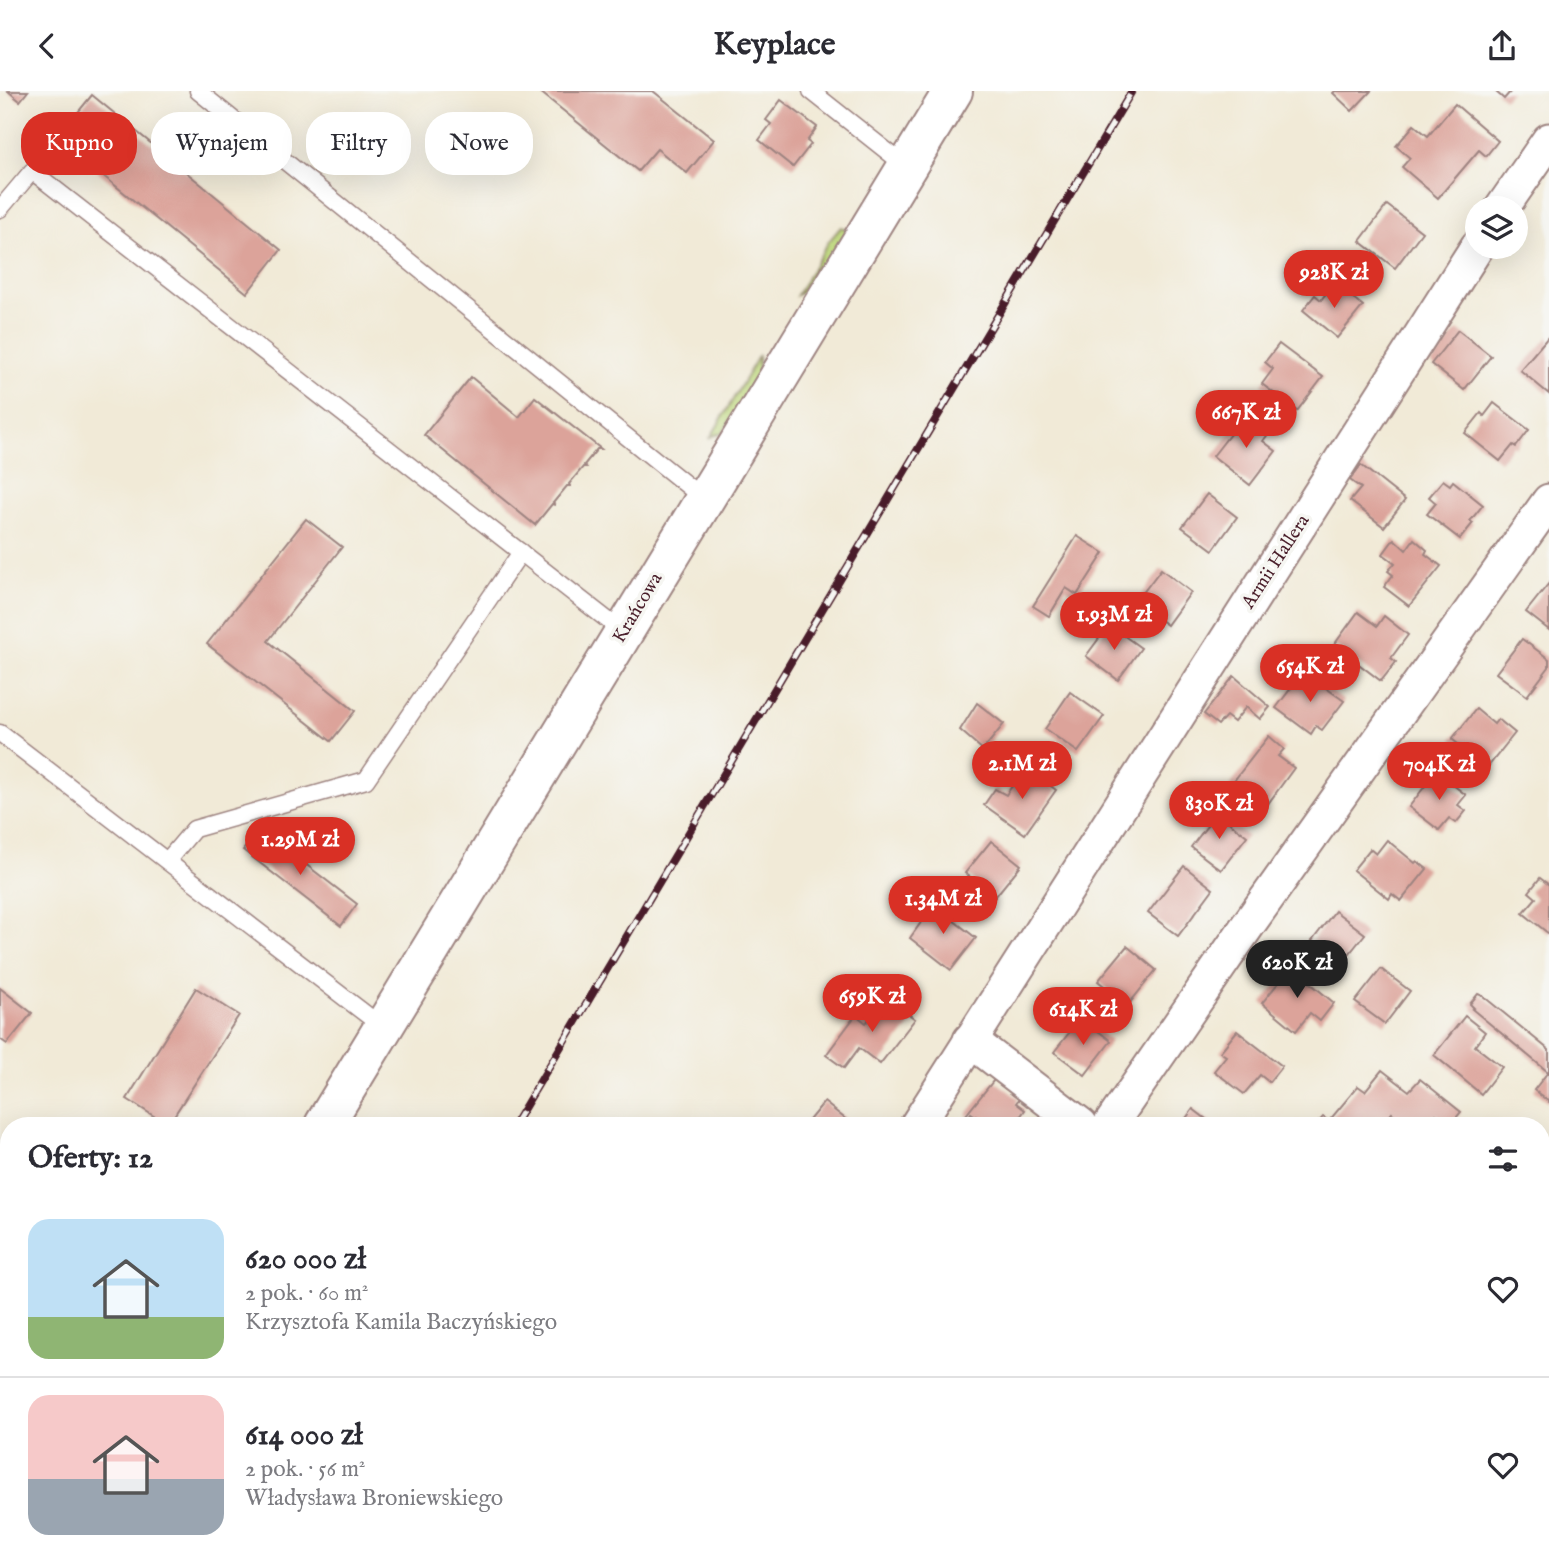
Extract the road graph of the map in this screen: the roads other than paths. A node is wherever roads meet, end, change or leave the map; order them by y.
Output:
1 (198, 91) edge
2 (811, 91) edge
3 (953, 91) edge
4 (1549, 140) edge
5 (907, 167) junction
6 (1510, 196) edge
7 (0, 209) edge
8 (1469, 259) edge
9 (704, 499) junction
10 (1549, 501) edge
11 (521, 552) junction
12 (623, 632) junction
13 (0, 733) edge
14 (167, 861) junction
15 (384, 1028) junction
16 (970, 1040) junction
17 (329, 1117) edge
18 (921, 1117) edge
19 (1071, 1117) edge
20 (1116, 1117) edge

1 - 9 lane
2 - 5 lane
3 - 5 street, Krańcowa
4 - 6 street
5 - 9 street, Krańcowa
7 - 11 lane
8 - 16 street, Armii Hallera
9 - 12 street, Krańcowa
10 - 20 street
11 - 12 lane
11 - 14 lane
12 - 15 street, Krańcowa
13 - 14 lane
14 - 15 lane
15 - 17 street, Krańcowa
16 - 18 street, Armii Hallera
16 - 19 street

